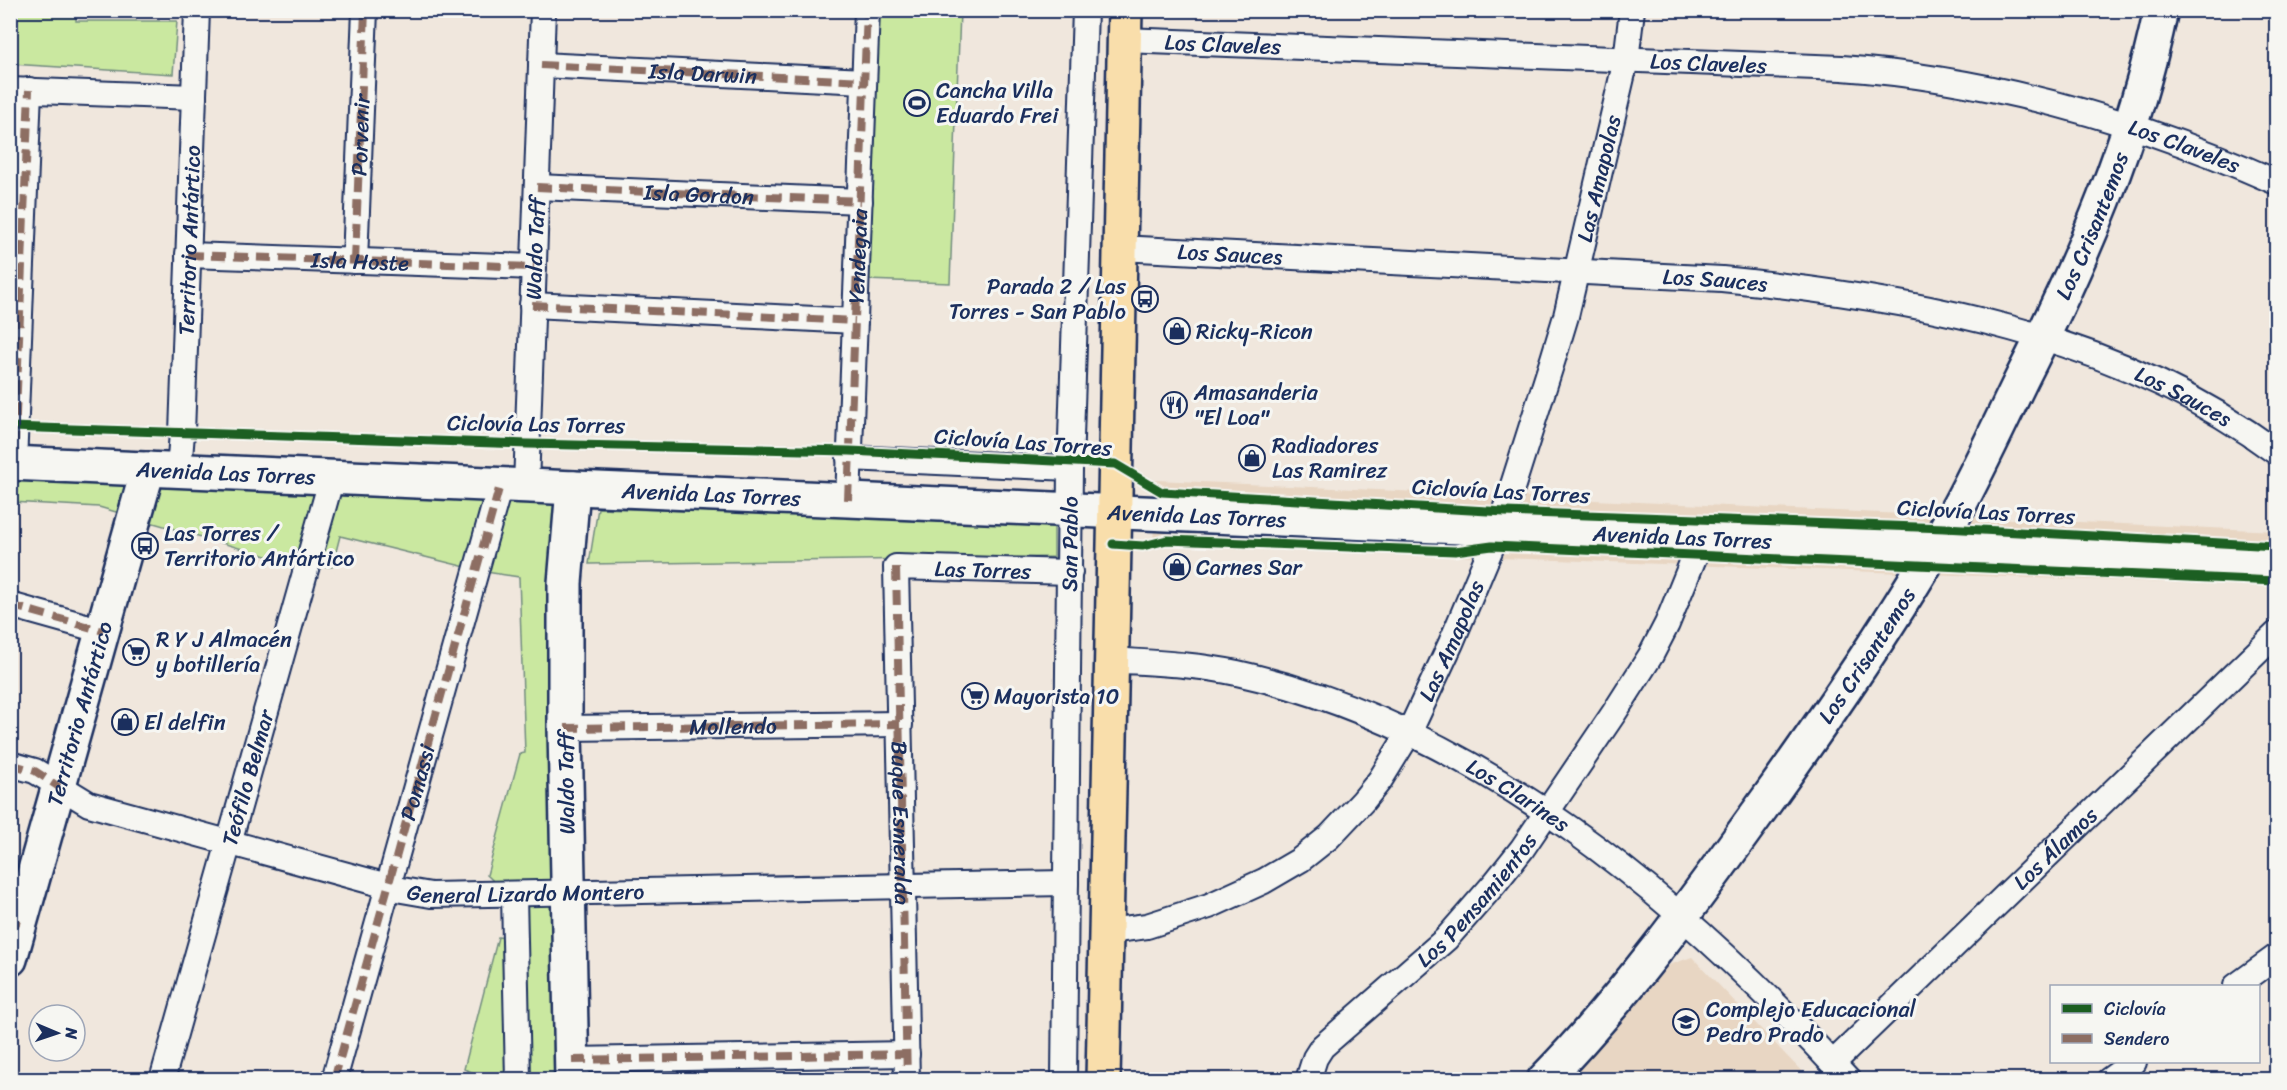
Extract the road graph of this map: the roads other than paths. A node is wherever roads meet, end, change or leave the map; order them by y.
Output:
1 (197, 10) edge
2 (365, 10) edge
3 (543, 10) edge
4 (867, 10) edge
5 (1085, 10) edge
6 (1632, 10) edge
7 (2161, 10) edge
8 (1125, 25) edge
9 (1626, 60) junction
10 (541, 65) junction
11 (864, 81) junction
12 (20, 90) edge
13 (194, 97) junction
14 (2131, 125) junction
15 (2277, 182) edge
16 (537, 188) junction
17 (860, 201) junction
18 (1119, 248) junction
19 (188, 255) junction
20 (16, 258) edge
21 (355, 261) junction
22 (534, 267) junction
23 (1576, 272) junction
24 (532, 305) junction
25 (855, 321) junction
26 (2044, 337) junction
27 (2277, 452) edge
28 (849, 458) junction
29 (12, 463) edge
30 (1070, 468) junction
31 (163, 469) junction
32 (332, 477) junction
33 (513, 485) junction
34 (573, 488) junction
35 (848, 500) junction
36 (1071, 509) junction
37 (1114, 511) junction
38 (1499, 529) junction
39 (1702, 538) junction
40 (1933, 548) junction
41 (2277, 563) edge
42 (896, 567) joint
43 (1070, 572) junction
44 (10, 605) edge
45 (103, 631) junction
46 (2277, 634) edge
47 (1110, 660) junction
48 (900, 724) junction
49 (565, 728) junction
50 (1408, 733) junction
51 (10, 764) edge
52 (59, 787) junction
53 (1545, 813) junction
54 (229, 842) junction
55 (1066, 883) junction
56 (388, 886) junction
57 (903, 887) junction
58 (568, 894) junction
59 (514, 895) junction
60 (1683, 917) junction
61 (15, 922) edge
62 (1108, 931) junction
63 (2277, 957) edge
64 (10, 959) edge
65 (2239, 985) edge
66 (906, 1054) junction
67 (2133, 1063) edge
68 (572, 1070) edge
69 (1841, 1072) edge
70 (162, 1080) edge
71 (334, 1080) edge
72 (518, 1080) edge
73 (907, 1080) edge
74 (1064, 1080) edge
75 (1103, 1080) edge
76 (1308, 1080) edge
77 (1544, 1080) edge
78 (2109, 1080) edge

1 - 13 street, Territorio Antártico
2 - 21 street, Porvenir
3 - 10 street, Waldo Taff
4 - 11 street, Yendegaia
5 - 30 street, San Pablo
6 - 9 street, Las Amapolas
7 - 14 street, Los Crisantemos
8 - 9 street, Los Claveles
8 - 18 main road, San Pablo
9 - 14 street, Los Claveles
9 - 23 street, Las Amapolas
10 - 11 street, Isla Darwin
10 - 16 street, Waldo Taff
11 - 17 street, Yendegaia
12 - 13 street
12 - 20 street
13 - 19 street, Territorio Antártico
14 - 15 street, Los Claveles
14 - 26 street, Los Crisantemos
16 - 17 street, Isla Gordon
16 - 22 street, Waldo Taff
17 - 25 street, Yendegaia
18 - 23 street, Los Sauces
18 - 37 main road, San Pablo
19 - 21 street, Isla Hoste
19 - 31 street, Territorio Antártico
20 - 29 street
21 - 22 street, Isla Hoste
22 - 24 street, Waldo Taff
23 - 26 street, Los Sauces
23 - 38 street, Las Amapolas
24 - 25 street
24 - 33 street, Waldo Taff
25 - 28 street, Yendegaia
26 - 27 street, Los Sauces
26 - 40 street, Los Crisantemos
28 - 30 street
28 - 35 street, Yendegaia
29 - 31 street, Avenida Las Torres
30 - 36 street, San Pablo
31 - 32 street, Avenida Las Torres
31 - 45 street, Territorio Antártico
32 - 33 street, Avenida Las Torres
32 - 54 street, Teófilo Belmar
33 - 34 street, Avenida Las Torres
33 - 56 street, Pomassi
34 - 35 street, Avenida Las Torres
34 - 49 street, Waldo Taff
35 - 36 street, Avenida Las Torres
36 - 37 street, Avenida Las Torres
36 - 43 street, San Pablo
37 - 38 street, Avenida Las Torres
37 - 47 main road, San Pablo
38 - 39 street, Avenida Las Torres
38 - 50 street, Las Amapolas
39 - 40 street, Avenida Las Torres
39 - 53 street, Los Pensamientos
40 - 41 street, Avenida Las Torres
40 - 60 street, Los Crisantemos
42 - 43 street, Las Torres
42 - 48 street, Buque Esmeralda
43 - 55 street, San Pablo
44 - 45 street
45 - 52 street, Territorio Antártico
46 - 69 street, Los Álamos
47 - 50 street, Los Clarines
47 - 62 main road, San Pablo
48 - 49 street, Mollendo
48 - 57 street, Buque Esmeralda
49 - 58 street, Waldo Taff
50 - 53 street, Los Clarines
50 - 62 street, Las Amapolas
51 - 52 street, General Lizardo Montero
52 - 54 street, General Lizardo Montero
52 - 61 street, Territorio Antártico
53 - 60 street, Los Clarines
53 - 76 street, Los Pensamientos
54 - 56 street, General Lizardo Montero
54 - 70 street, Teófilo Belmar
55 - 57 street, General Lizardo Montero
55 - 74 street, San Pablo
56 - 59 street, General Lizardo Montero
56 - 71 street, Pomassi
57 - 58 street, General Lizardo Montero
57 - 66 street, Buque Esmeralda
58 - 59 street, General Lizardo Montero
58 - 68 street, Waldo Taff
59 - 72 street
60 - 69 street, Los Clarines
60 - 77 street, Los Crisantemos
61 - 64 street, Territorio Antártico
62 - 75 main road, San Pablo
63 - 65 street
66 - 68 street
66 - 73 street, Buque Esmeralda
67 - 78 street

